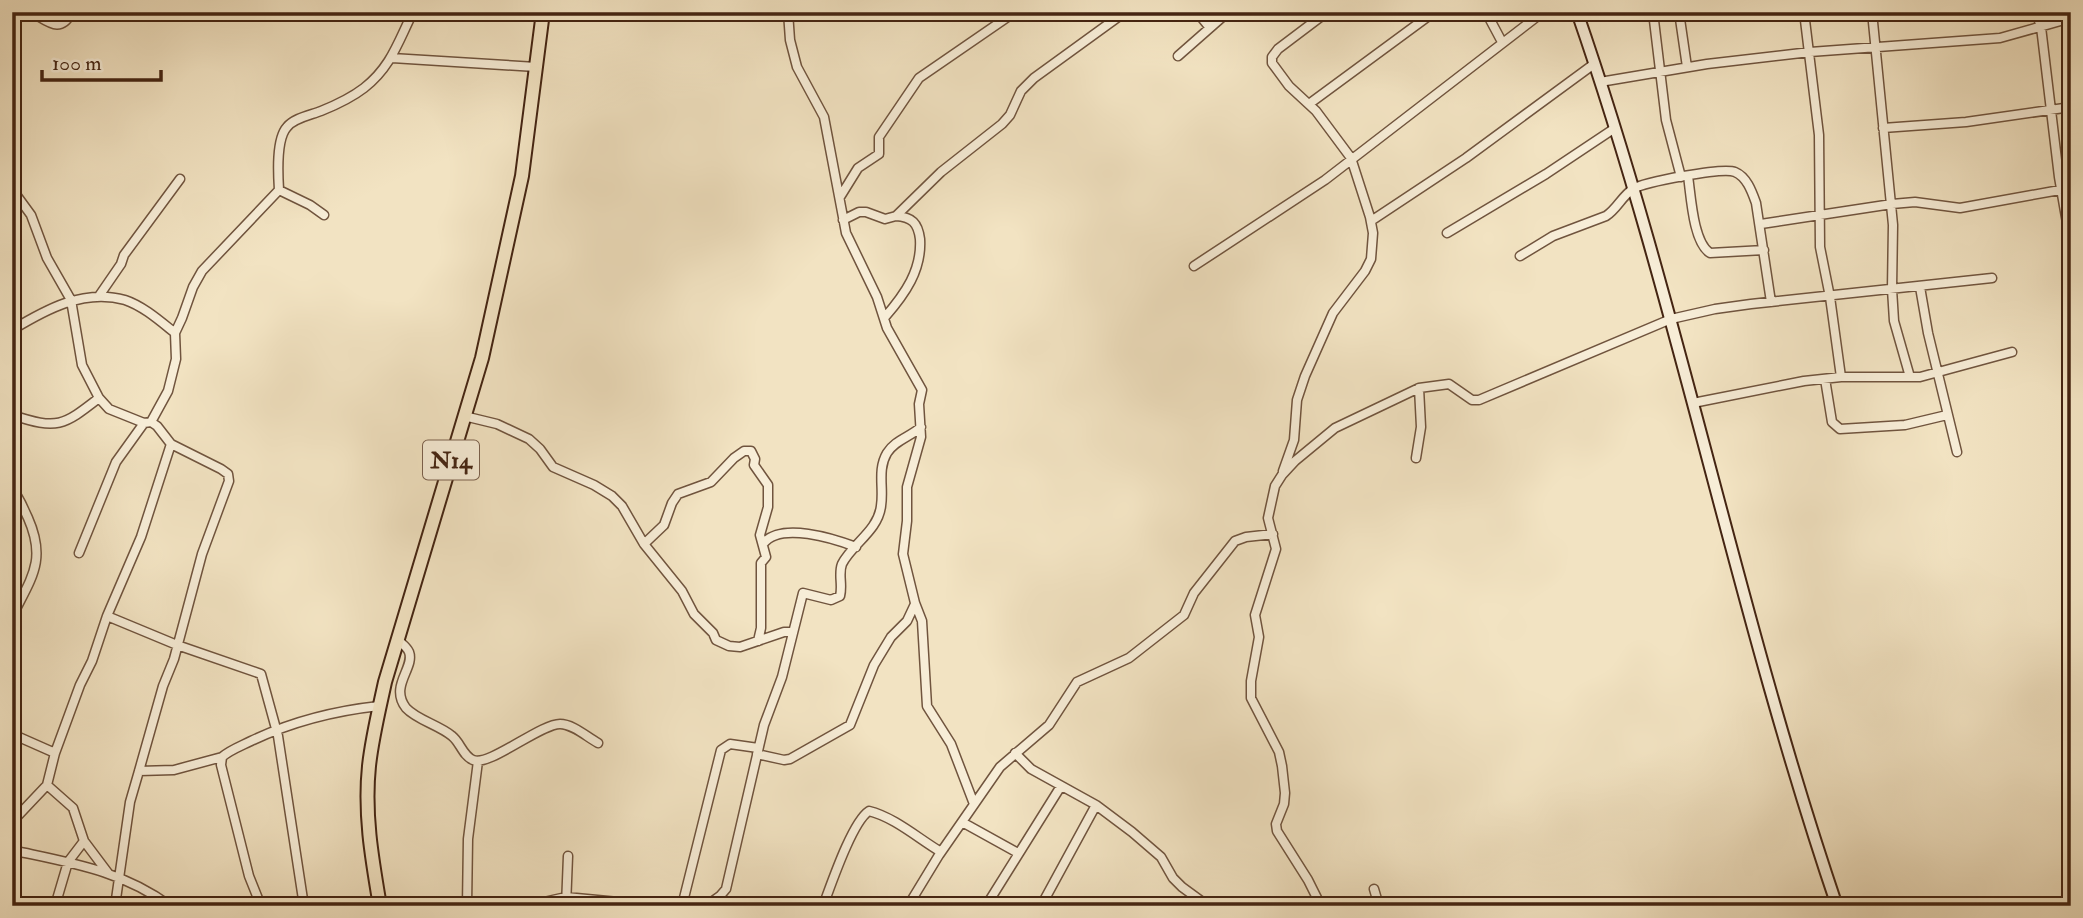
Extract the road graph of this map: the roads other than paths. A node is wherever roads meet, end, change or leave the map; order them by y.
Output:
1 (31, 12) edge
2 (72, 12) edge
3 (413, 12) edge
4 (543, 12) edge
5 (788, 12) edge
6 (1015, 12) edge
7 (1125, 12) edge
8 (1196, 12) edge
9 (1228, 12) edge
10 (1327, 12) edge
11 (1434, 12) edge
12 (1486, 12) edge
13 (1543, 12) edge
14 (1577, 12) edge
15 (1653, 12) edge
16 (1679, 12) edge
17 (1804, 12) edge
18 (1872, 12) edge
19 (2036, 12) edge
20 (2071, 18) edge
21 (2041, 27) junction
22 (1210, 28) junction
23 (1502, 42) junction
24 (1875, 47) junction
25 (1810, 52) junction
26 (1178, 56) dead end
27 (392, 58) junction
28 (1594, 64) junction
29 (536, 67) junction
30 (1687, 67) junction
31 (1660, 71) junction
32 (1600, 82) junction
33 (1309, 104) junction
34 (2071, 107) edge
35 (2050, 111) junction
36 (1615, 128) junction
37 (1883, 128) junction
38 (1351, 158) junction
39 (1685, 176) junction
40 (180, 179) dead end
41 (1634, 188) junction
42 (2071, 188) edge
43 (12, 189) edge
44 (279, 190) junction
45 (2061, 190) junction
46 (840, 197) junction
47 (1892, 204) junction
48 (324, 215) dead end
49 (1818, 215) junction
50 (896, 216) junction
51 (843, 220) junction
52 (1371, 221) junction
53 (1761, 224) junction
54 (1447, 233) dead end
55 (2071, 246) edge
56 (1764, 250) junction
57 (1520, 256) dead end
58 (1194, 266) dead end
59 (1992, 278) dead end
60 (1920, 287) junction
61 (1892, 289) junction
62 (99, 296) junction
63 (1830, 297) junction
64 (71, 300) junction
65 (1771, 302) junction
66 (885, 317) junction
67 (1671, 319) junction
68 (12, 330) edge
69 (175, 333) junction
70 (2012, 352) dead end
71 (1938, 373) junction
72 (1841, 377) junction
73 (1910, 377) junction
74 (1825, 379) junction
75 (1419, 388) junction
76 (99, 398) junction
77 (1693, 403) junction
78 (12, 415) edge
79 (1947, 415) junction
80 (464, 416) junction
81 (148, 423) junction
82 (921, 427) junction
83 (172, 444) junction
84 (1957, 452) dead end
85 (1416, 458) dead end
86 (1282, 475) junction
87 (12, 489) edge
88 (1273, 534) junction
89 (644, 544) junction
90 (763, 544) junction
91 (856, 547) junction
92 (79, 553) dead end
93 (915, 603) junction
94 (107, 616) junction
95 (12, 617) edge
96 (793, 632) junction
97 (397, 640) junction
98 (758, 641) junction
99 (177, 645) junction
100 (379, 706) junction
101 (276, 729) junction
102 (12, 734) edge
103 (598, 743) dead end
104 (757, 751) junction
105 (55, 752) junction
106 (1015, 753) junction
107 (222, 757) junction
108 (478, 761) junction
109 (139, 771) junction
110 (47, 785) junction
111 (1061, 786) junction
112 (974, 804) junction
113 (1096, 805) junction
114 (12, 822) edge
115 (962, 822) junction
116 (12, 833) edge
117 (84, 841) junction
118 (941, 852) junction
119 (1018, 853) junction
120 (14, 855) edge
121 (568, 856) dead end
122 (68, 862) junction
123 (108, 873) junction
124 (120, 876) junction
125 (1374, 889) dead end
126 (566, 901) edge
127 (168, 905) edge
128 (55, 906) edge
129 (114, 906) edge
130 (261, 906) edge
131 (304, 906) edge
132 (380, 906) edge
133 (467, 906) edge
134 (527, 906) edge
135 (660, 906) edge
136 (682, 906) edge
137 (706, 906) edge
138 (823, 906) edge
139 (908, 906) edge
140 (986, 906) edge
141 (1041, 906) edge
142 (1208, 906) edge
143 (1321, 906) edge
144 (1379, 906) edge
145 (1837, 906) edge

1 - 2 street
3 - 27 street
4 - 29 main road, N14
5 - 46 street
6 - 46 street
7 - 50 street
8 - 22 street
9 - 22 street
10 - 33 street
11 - 33 street
12 - 23 street
13 - 23 street
14 - 28 main road
15 - 31 street
16 - 30 street
17 - 25 street
18 - 24 street
19 - 21 street
20 - 21 street
21 - 24 street
21 - 35 street
22 - 26 street
23 - 38 street
24 - 25 street
24 - 37 street
25 - 30 street
25 - 49 street
27 - 29 street
27 - 44 street
28 - 32 main road
28 - 52 street
29 - 80 main road, N14
30 - 31 street
31 - 32 street
31 - 39 street
32 - 36 main road
33 - 38 street
34 - 35 street
35 - 37 street
35 - 45 street
36 - 41 main road
36 - 54 street
37 - 47 street
38 - 52 street
38 - 58 street
39 - 41 street
39 - 53 street
39 - 56 street
40 - 62 street
41 - 57 street
41 - 67 main road
42 - 45 street
43 - 64 street
44 - 48 street
44 - 69 street
45 - 47 street
45 - 55 street
46 - 51 street
47 - 49 street
47 - 61 street
49 - 53 street
49 - 63 street
50 - 51 street
50 - 66 street
51 - 66 street
52 - 86 street
53 - 56 street
56 - 65 street
59 - 60 street
60 - 61 street
60 - 71 street
61 - 63 street
61 - 73 street
62 - 64 street
62 - 69 street
63 - 65 street
63 - 72 street
64 - 68 street
64 - 76 street
65 - 67 street
66 - 82 street
67 - 75 street
67 - 77 main road
69 - 81 street
70 - 71 street
71 - 73 street
71 - 79 street
72 - 73 street
72 - 74 street
74 - 77 street
74 - 79 street
75 - 85 street
75 - 86 street
76 - 78 street
76 - 81 street
77 - 145 main road
79 - 84 street
80 - 89 street
80 - 97 main road, N14
81 - 83 street
81 - 92 street
82 - 91 street
82 - 93 street
83 - 94 street
83 - 99 street
86 - 88 street
87 - 95 street
88 - 106 street
88 - 143 street
89 - 90 street
89 - 98 street
90 - 91 street
90 - 98 street
91 - 96 street
93 - 104 street
93 - 112 street
94 - 99 street
94 - 105 street
96 - 98 street
96 - 104 street
97 - 100 main road, N14
97 - 108 street
99 - 101 street
99 - 109 street
100 - 101 street
100 - 132 main road, N14
101 - 107 street
101 - 131 street
102 - 105 street
103 - 108 street
104 - 136 street
104 - 137 street
105 - 110 street
106 - 111 street
106 - 112 street
107 - 109 street
107 - 130 street
108 - 133 street
109 - 124 street
110 - 114 street
110 - 117 street
111 - 113 street
111 - 119 street
112 - 115 street
113 - 141 street
113 - 142 street
115 - 118 street
115 - 119 street
116 - 120 street
117 - 122 street
117 - 123 street
118 - 138 street
118 - 139 street
119 - 140 street
120 - 122 street
121 - 126 street
122 - 123 street
122 - 128 street
123 - 124 street
124 - 127 street
124 - 129 street
125 - 144 street
126 - 134 street
126 - 135 street

